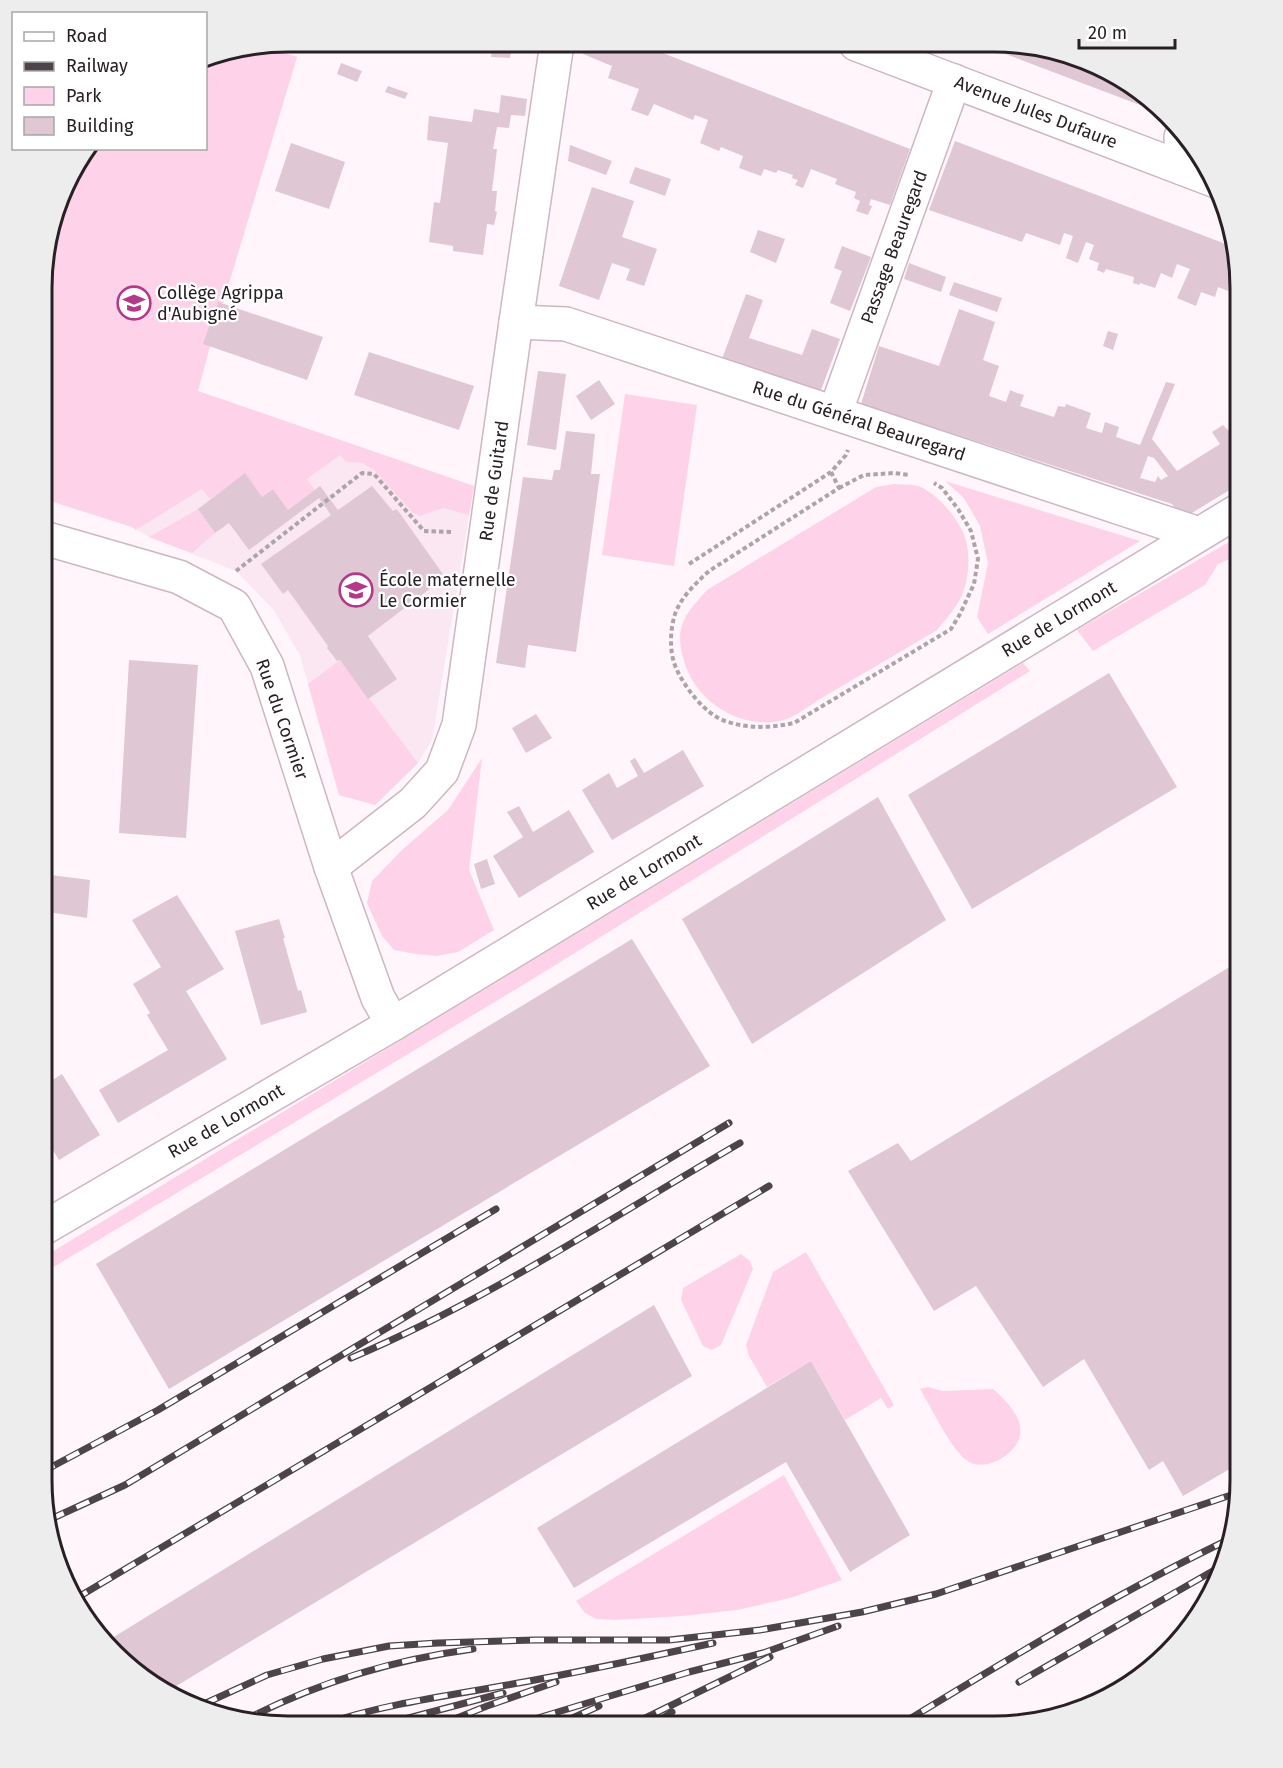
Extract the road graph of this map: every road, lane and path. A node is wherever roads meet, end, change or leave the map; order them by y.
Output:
1 (556, 52) edge
2 (877, 52) edge
3 (954, 81) junction
4 (1181, 152) edge
5 (1195, 164) edge
6 (516, 322) junction
7 (847, 417) junction
8 (831, 472) junction
9 (912, 476) dead end
10 (932, 482) dead end
11 (839, 488) junction
12 (1230, 516) edge
13 (456, 532) dead end
14 (1199, 534) junction
15 (52, 540) edge
16 (689, 564) dead end
17 (223, 600) junction
18 (331, 867) junction
19 (393, 1024) junction
20 (52, 1223) edge

1 - 6 street, Rue de Guitard
2 - 3 street, Avenue Jules Dufaure
3 - 4 street, Avenue Jules Dufaure
3 - 7 street, Passage Beauregard
4 - 5 street, Avenue Jules Dufaure
6 - 7 street, Rue du Général Beauregard
6 - 18 street, Rue de Guitard
7 - 8 path
7 - 14 street, Rue du Général Beauregard
8 - 11 path
8 - 16 path
9 - 11 path
10 - 11 path
12 - 14 street, Rue de Lormont
13 - 17 path
14 - 19 street, Rue de Lormont
15 - 17 street, Rue du Cormier
17 - 18 street, Rue du Cormier
18 - 19 street, Rue du Cormier
19 - 20 street, Rue de Lormont

